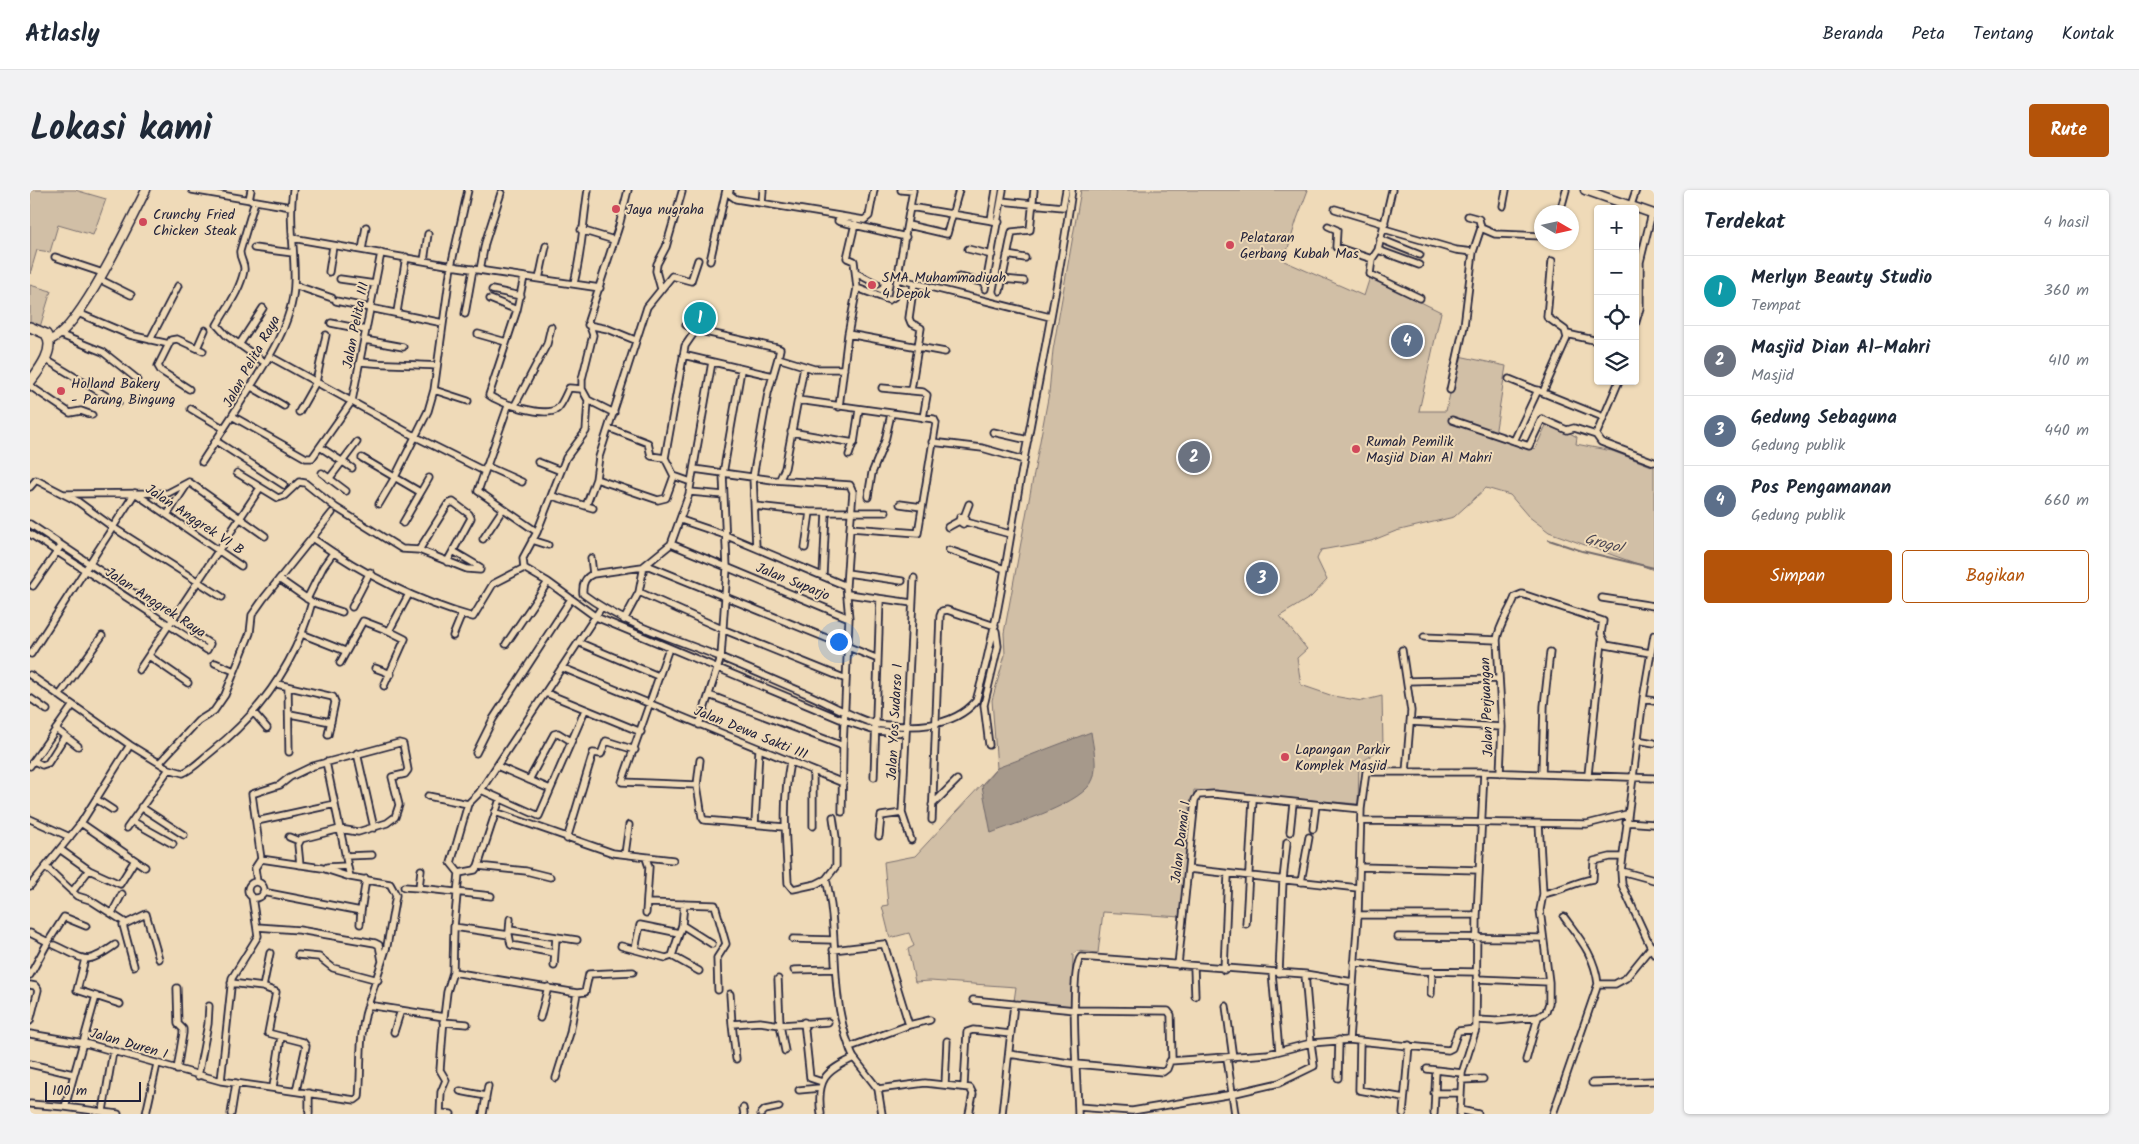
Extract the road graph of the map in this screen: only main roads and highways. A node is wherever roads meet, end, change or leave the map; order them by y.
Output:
1 (146, 190) edge
2 (1585, 190) edge
3 (1600, 193) edge
4 (1653, 213) edge
5 (30, 327) edge
6 (49, 340) junction
7 (30, 382) edge

1 - 6 main road
2 - 3 main road
3 - 4 main road
5 - 6 highway
6 - 7 highway

